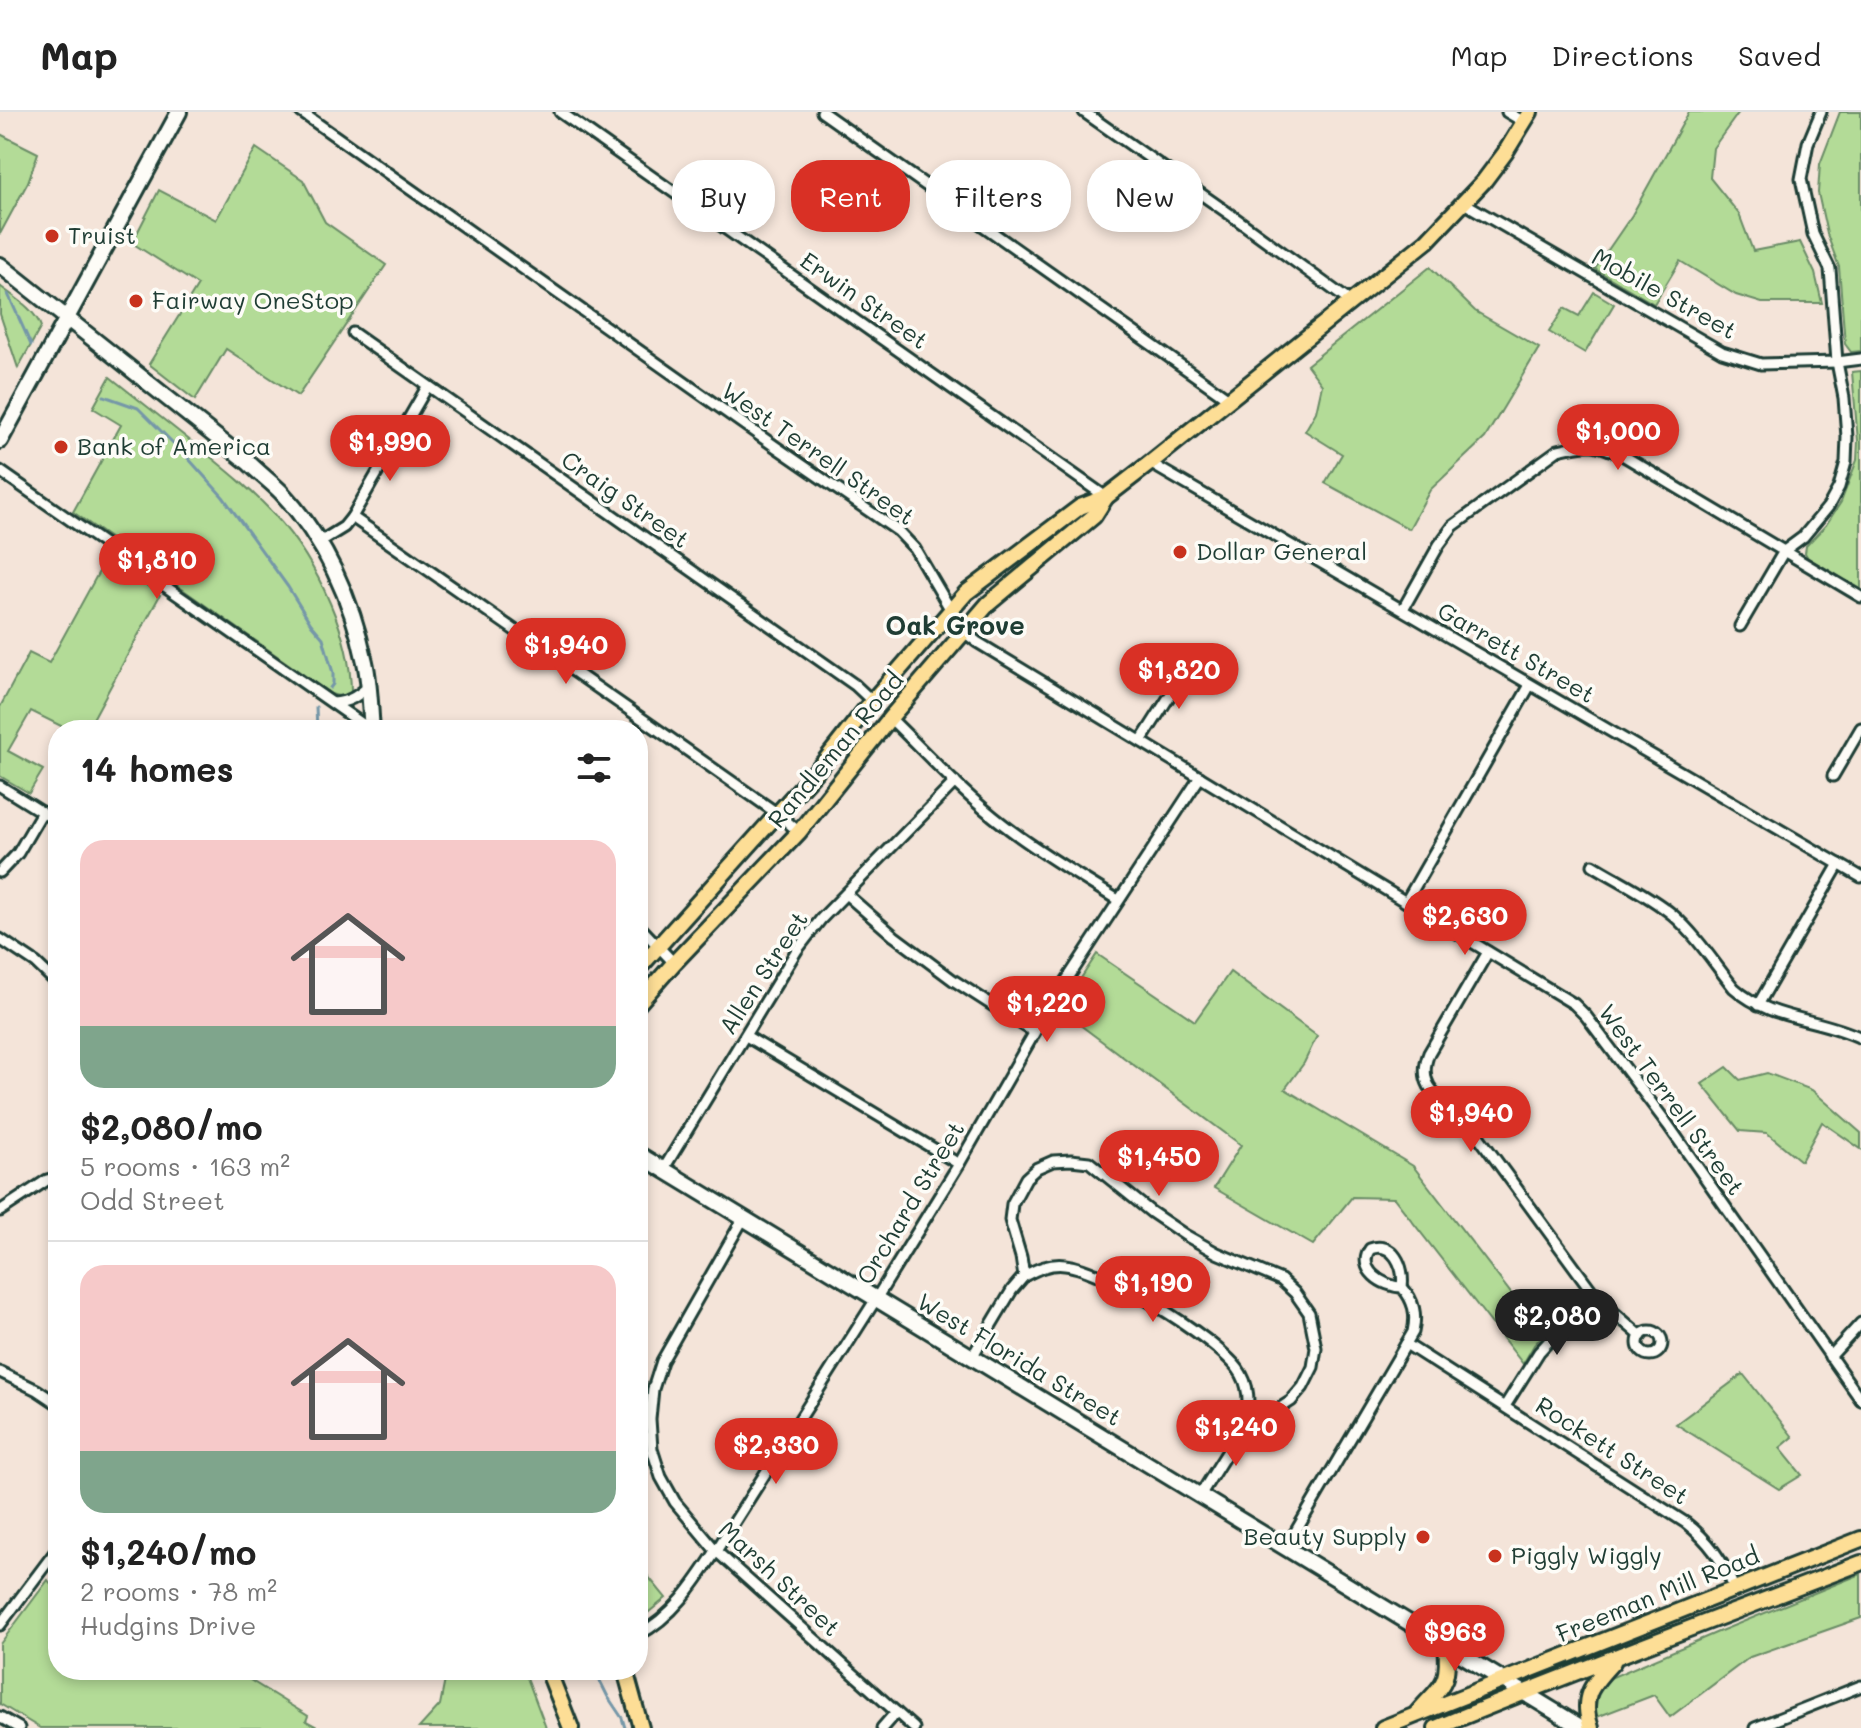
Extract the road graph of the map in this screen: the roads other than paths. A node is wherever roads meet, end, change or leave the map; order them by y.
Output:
1 (179, 112) edge
2 (301, 112) edge
3 (560, 112) edge
4 (822, 112) edge
5 (1084, 112) edge
6 (1507, 112) edge
7 (1821, 112) edge
8 (1527, 117) edge
9 (1464, 203) junction
10 (0, 265) edge
11 (1352, 303) junction
12 (66, 319) junction
13 (353, 333) dead end
14 (1861, 359) edge
15 (1837, 362) junction
16 (427, 387) junction
17 (1230, 400) junction
18 (0, 441) edge
19 (1150, 463) junction
20 (0, 471) edge
21 (1106, 497) junction
22 (352, 517) junction
23 (318, 543) junction
24 (1784, 551) junction
25 (1861, 597) edge
26 (1403, 609) junction
27 (950, 611) junction
28 (1740, 626) dead end
29 (963, 631) junction
30 (1190, 664) dead end
31 (1530, 685) junction
32 (368, 687) junction
33 (872, 701) junction
34 (333, 703) junction
35 (890, 718) junction
36 (358, 720) edge
37 (371, 720) edge
38 (643, 720) edge
39 (648, 723) edge
40 (1861, 728) edge
41 (1141, 741) junction
42 (1833, 776) dead end
43 (1200, 777) junction
44 (955, 782) junction
45 (0, 786) edge
46 (42, 812) junction
47 (778, 814) junction
48 (48, 816) edge
49 (799, 832) junction
50 (1839, 864) junction
51 (1593, 865) dead end
52 (0, 872) edge
53 (1861, 877) edge
54 (846, 894) junction
55 (1118, 900) junction
56 (1406, 902) junction
57 (648, 935) edge
58 (0, 939) edge
59 (658, 945) junction
60 (1488, 952) junction
61 (648, 957) edge
62 (674, 963) junction
63 (48, 974) edge
64 (648, 993) edge
65 (1758, 1005) junction
66 (1034, 1032) junction
67 (746, 1036) junction
68 (1861, 1038) edge
69 (648, 1160) edge
70 (959, 1164) junction
71 (663, 1170) junction
72 (48, 1180) edge
73 (0, 1211) edge
74 (743, 1219) junction
75 (1024, 1276) junction
76 (1402, 1287) junction
77 (1597, 1298) junction
78 (876, 1299) junction
79 (1861, 1323) edge
80 (1641, 1336) dead end
81 (1406, 1344) junction
82 (972, 1357) junction
83 (1830, 1357) junction
84 (0, 1372) edge
85 (48, 1397) edge
86 (1861, 1400) edge
87 (1505, 1406) junction
88 (1246, 1422) junction
89 (1199, 1497) junction
90 (1861, 1539) edge
91 (1286, 1548) junction
92 (716, 1551) junction
93 (48, 1561) edge
94 (1861, 1563) edge
95 (1734, 1588) junction
96 (0, 1625) edge
97 (648, 1629) edge
98 (1446, 1645) junction
99 (1617, 1658) junction
100 (552, 1680) edge
101 (628, 1680) edge
102 (1505, 1681) junction
103 (1861, 1686) edge
104 (1523, 1692) junction
105 (896, 1712) junction
106 (1415, 1715) junction
107 (0, 1717) edge
108 (19, 1728) edge
109 (571, 1728) edge
110 (641, 1728) edge
111 (882, 1728) edge
112 (914, 1728) edge
113 (1383, 1728) edge
114 (1436, 1728) edge
115 (1582, 1728) edge
116 (1591, 1728) edge
117 (1755, 1728) edge

1 - 12 main road
2 - 27 street, West Terrell Street
3 - 21 street, Erwin Street
4 - 17 street
5 - 11 street
6 - 8 street
7 - 15 street
8 - 9 main road, Randleman Road
9 - 11 main road, Randleman Road
9 - 15 street, Mobile Street
10 - 12 main road
11 - 17 main road, Randleman Road
12 - 18 main road
12 - 23 main road
13 - 16 street, Craig Street
14 - 15 street, Mobile Street
15 - 24 street
16 - 22 street
16 - 33 street, Craig Street
17 - 19 main road, Randleman Road
19 - 21 main road, Randleman Road
19 - 26 street, Garrett Street
20 - 34 street
21 - 27 main road, Randleman Road
21 - 29 main road, Randleman Road
22 - 23 street
22 - 38 street
23 - 32 main road
24 - 25 street
24 - 26 street
24 - 28 street
26 - 31 street, Garrett Street
27 - 29 street, West Terrell Street
27 - 33 main road, Randleman Road
29 - 35 main road, Randleman Road
29 - 41 street, West Terrell Street
30 - 41 street
31 - 50 street, Garrett Street
31 - 56 street
32 - 34 street
32 - 37 main road
33 - 47 main road, Randleman Road
34 - 36 street
35 - 44 street
35 - 49 main road, Randleman Road
39 - 47 street
40 - 42 street
41 - 43 street, West Terrell Street
43 - 55 street, Orchard Street
43 - 56 street, West Terrell Street
44 - 54 street, Allen Street
44 - 55 street
45 - 46 street
46 - 48 street
46 - 52 street
47 - 49 street
47 - 59 main road, Randleman Road
49 - 62 main road, Randleman Road
50 - 53 street, Garrett Street
50 - 65 street
51 - 65 street
54 - 66 street
54 - 67 street, Allen Street
55 - 66 street, Orchard Street
56 - 60 street, West Terrell Street
57 - 59 street
58 - 63 street
59 - 61 main road, Randleman Road
59 - 62 street
60 - 77 street
60 - 83 street, West Terrell Street
62 - 64 main road, Randleman Road
65 - 68 street
66 - 70 street, Orchard Street
67 - 70 street
67 - 71 street, Allen Street
69 - 71 main road, West Florida Street
70 - 78 street, Orchard Street
71 - 74 main road, West Florida Street
72 - 73 street
74 - 78 main road, West Florida Street
74 - 92 street, Marsh Street
75 - 82 street
75 - 88 street
75 - 88 street
76 - 76 street
76 - 81 street
77 - 80 street
77 - 87 street
78 - 82 main road, West Florida Street
78 - 92 street, Orchard Street
79 - 83 street
81 - 87 street, Rockett Street
81 - 91 street
82 - 89 main road, West Florida Street
83 - 86 street, West Terrell Street
84 - 85 street
87 - 95 street, Rockett Street
88 - 89 street
89 - 91 main road, West Florida Street
90 - 95 main road, Freeman Mill Road
91 - 98 main road, West Florida Street
92 - 97 street, Orchard Street
92 - 105 street, Marsh Street
93 - 96 street
94 - 99 main road, Freeman Mill Road
95 - 102 main road, Freeman Mill Road
98 - 102 main road, West Florida Street
98 - 106 main road
99 - 104 main road, Freeman Mill Road
99 - 116 main road
100 - 109 main road
101 - 110 main road
102 - 104 main road, West Florida Street
102 - 106 main road, Freeman Mill Road
103 - 117 street
104 - 114 main road, Freeman Mill Road
104 - 115 main road, West Florida Street
105 - 111 street
105 - 112 street, Marsh Street
106 - 113 main road, Freeman Mill Road
107 - 108 street

